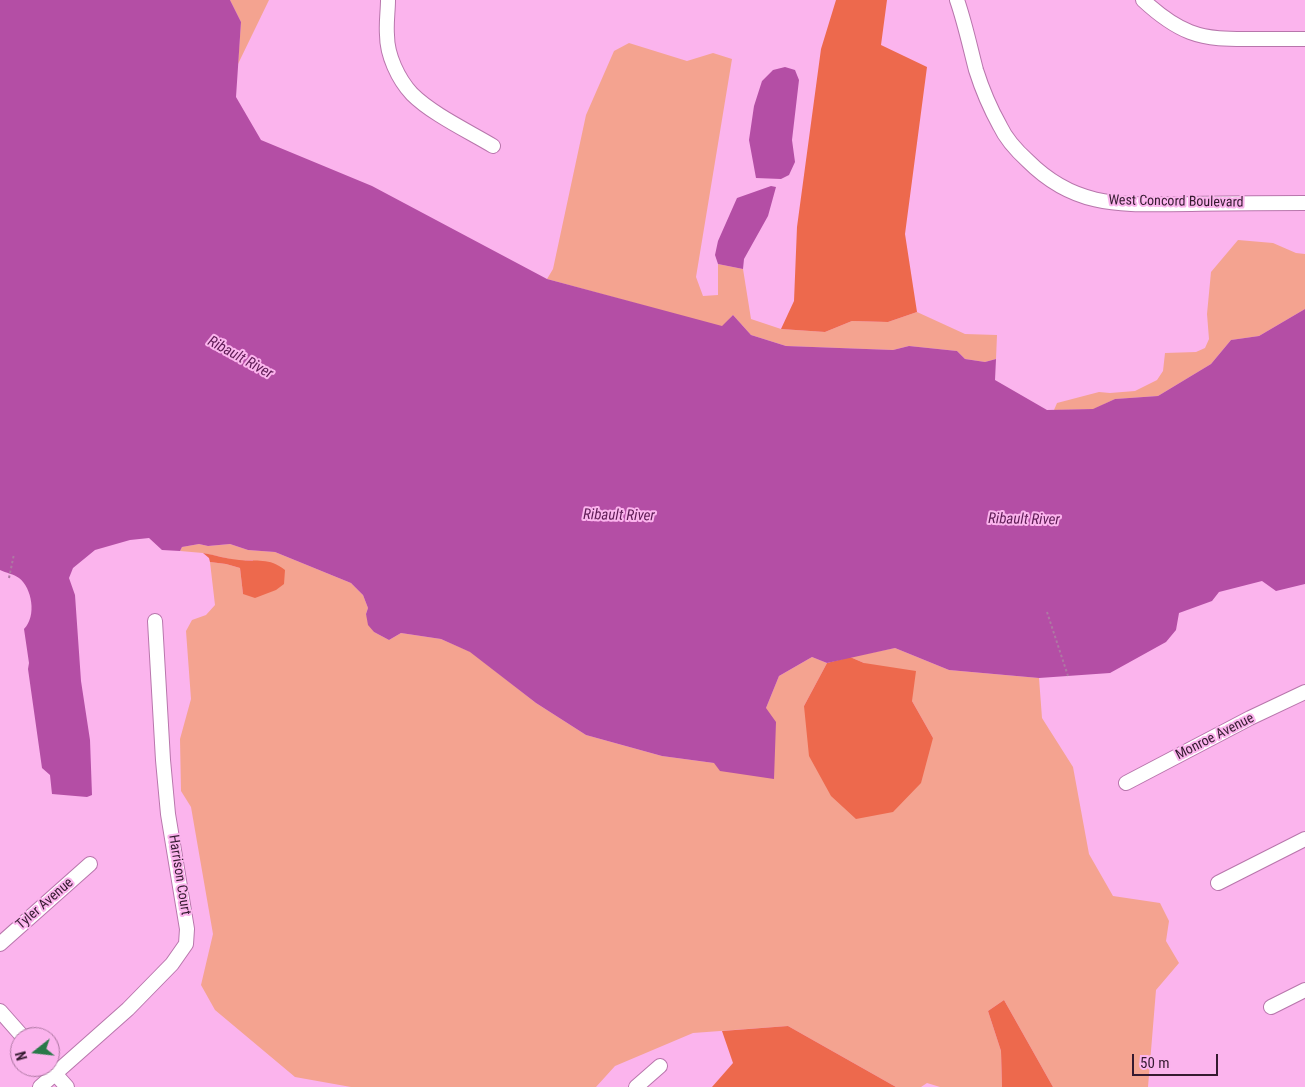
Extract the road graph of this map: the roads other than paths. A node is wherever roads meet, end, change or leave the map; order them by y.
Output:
1 (388, 0) edge
2 (958, 0) edge
3 (1143, 0) edge
4 (1305, 39) edge
5 (493, 146) dead end
6 (1305, 203) edge
7 (155, 621) dead end
8 (1303, 697) edge
9 (1126, 783) dead end
10 (1305, 839) edge
11 (90, 864) dead end
12 (1218, 883) dead end
13 (0, 944) edge
14 (1305, 990) edge
15 (1271, 1007) dead end
16 (0, 1011) edge
17 (14, 1027) edge
18 (60, 1064) edge
19 (660, 1066) dead end
20 (58, 1077) edge
21 (67, 1087) edge
22 (636, 1087) edge

1 - 5 street
2 - 6 street, West Concord Boulevard
3 - 4 street
7 - 18 street, Harrison Court
8 - 9 street, Monroe Avenue
10 - 12 street
11 - 13 street, Tyler Avenue
14 - 15 street
16 - 17 street
19 - 22 street
20 - 21 street

